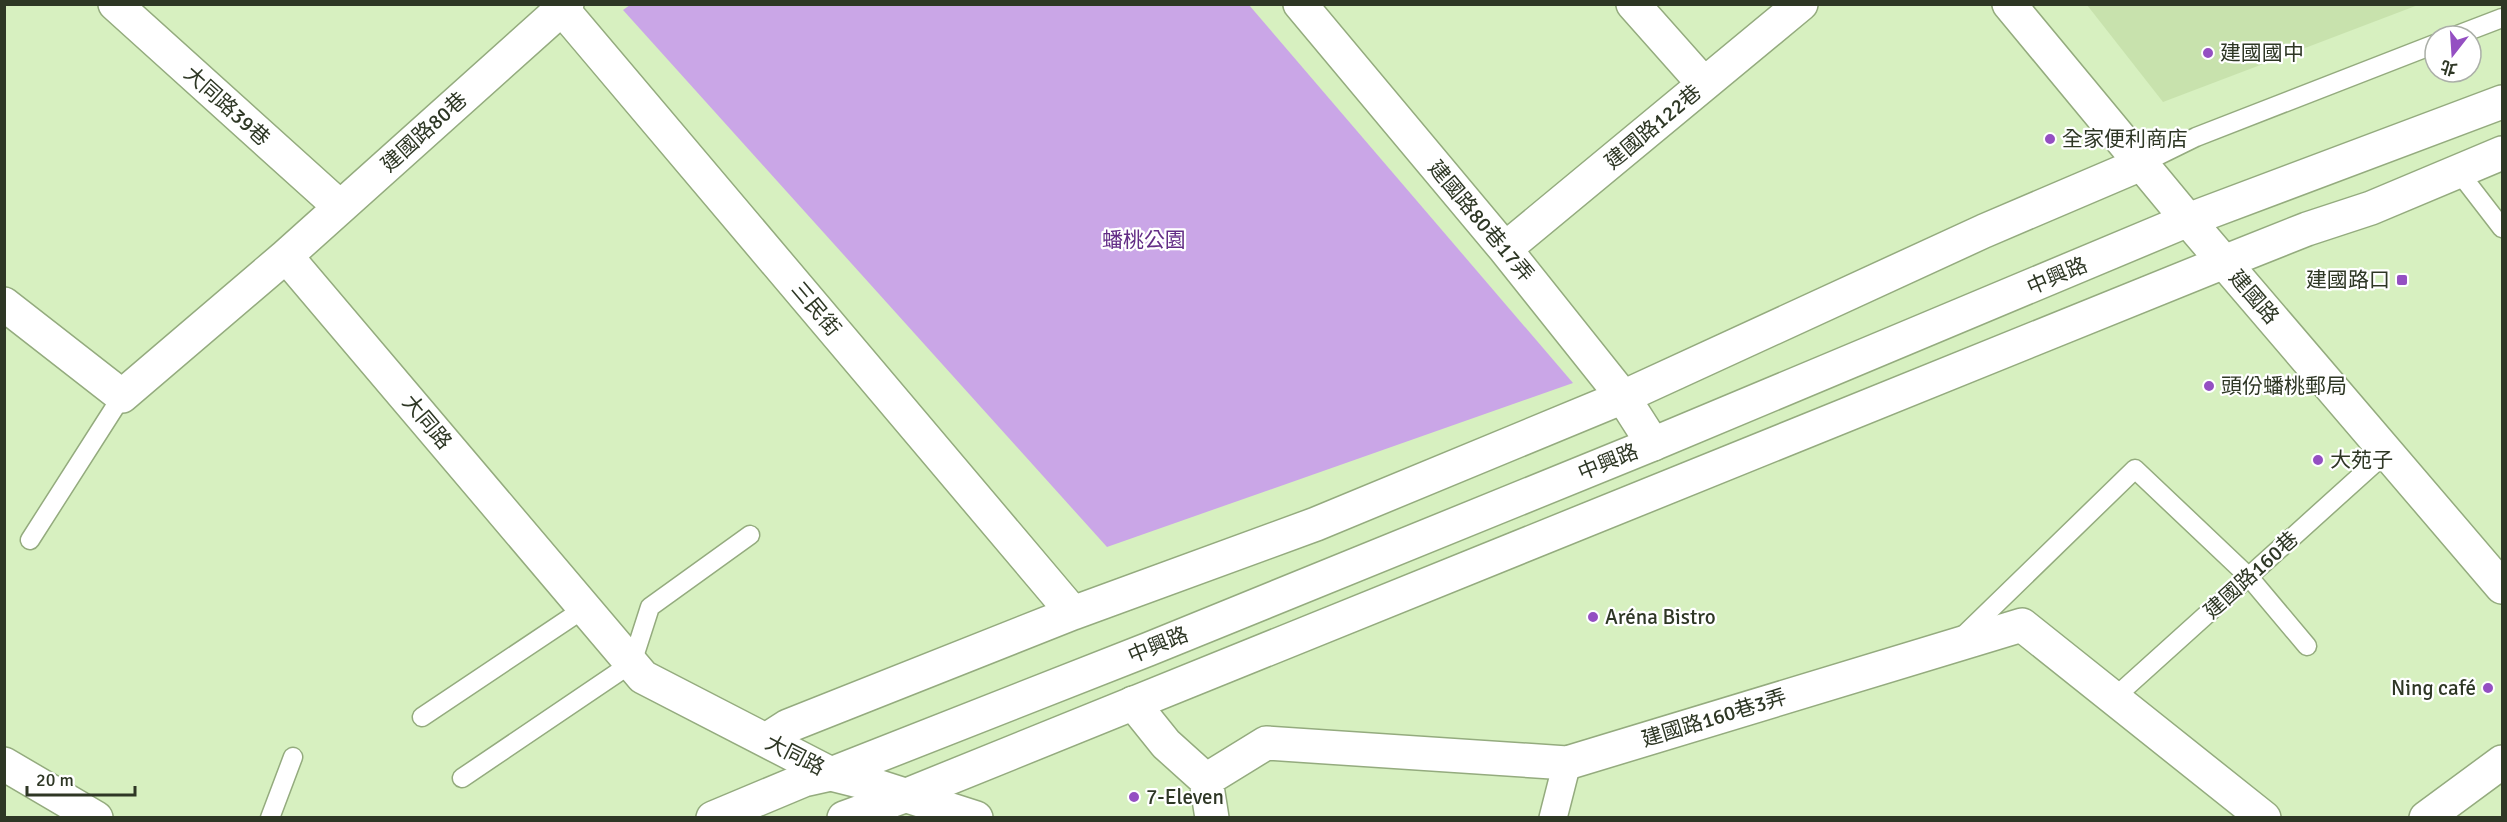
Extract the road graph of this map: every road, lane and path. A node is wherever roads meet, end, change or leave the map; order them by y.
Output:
1 (115, 4) edge
2 (1300, 4) edge
3 (1633, 4) edge
4 (1801, 4) edge
5 (2009, 4) edge
6 (562, 6) edge
7 (2502, 18) edge
8 (2483, 25) edge
9 (2423, 49) edge
10 (1704, 84) junction
11 (2502, 102) edge
12 (2502, 153) edge
13 (2141, 164) junction
14 (2458, 171) junction
15 (340, 207) junction
16 (2188, 220) junction
17 (2502, 228) edge
18 (1504, 249) junction
19 (286, 256) junction
20 (2224, 262) junction
21 (4, 304) edge
22 (122, 396) junction
23 (1623, 398) junction
24 (1653, 444) junction
25 (2387, 452) junction
26 (750, 535) dead end
27 (30, 540) dead end
28 (2249, 577) junction
29 (2502, 587) edge
30 (585, 608) junction
31 (1073, 613) junction
32 (1954, 645) junction
33 (2307, 646) dead end
34 (632, 663) junction
35 (2114, 698) junction
36 (1133, 704) junction
37 (422, 717) dead end
38 (766, 740) junction
39 (293, 757) dead end
40 (2502, 762) edge
41 (1567, 763) junction
42 (4, 764) edge
43 (831, 774) junction
44 (462, 778) dead end
45 (1206, 780) junction
46 (907, 795) junction
47 (96, 818) edge
48 (270, 818) edge
49 (713, 818) edge
50 (844, 818) edge
51 (976, 818) edge
52 (1212, 818) edge
53 (1553, 818) edge
54 (2264, 818) edge
55 (2426, 818) edge

1 - 15 street, 大同路39巷
2 - 18 street, 建國路80巷17弄
3 - 10 street
4 - 10 street, 建國路122巷
5 - 13 street, 建國路
6 - 15 street, 建國路80巷
6 - 31 street, 三民街
7 - 8 lane
9 - 13 lane
10 - 18 street, 建國路122巷
11 - 16 street, 中興路
12 - 14 street
13 - 16 street, 建國路
13 - 23 street
14 - 17 lane
14 - 20 street
15 - 19 street, 建國路80巷
16 - 20 street, 建國路
16 - 24 street, 中興路
18 - 23 street, 建國路80巷17弄
19 - 22 street
19 - 30 street, 大同路
20 - 25 street, 建國路
20 - 36 street
21 - 22 street
22 - 27 lane
23 - 24 street, 建國路80巷17弄
23 - 31 street
24 - 43 street, 中興路
25 - 28 lane, 建國路160巷
25 - 29 street, 建國路
26 - 34 lane
28 - 32 lane
28 - 33 lane
28 - 35 lane, 建國路160巷
30 - 34 street, 大同路
30 - 37 lane
31 - 38 street
32 - 35 street, 建國路160巷3弄
32 - 41 street, 建國路160巷3弄
34 - 38 street, 大同路
34 - 44 lane
35 - 54 street, 建國路160巷3弄
36 - 45 street
36 - 46 street
38 - 43 street, 大同路
39 - 48 lane
40 - 55 street
41 - 45 street, 建國路160巷3弄
41 - 53 street
42 - 47 street
43 - 46 street, 大同路
43 - 49 street, 中興路
45 - 52 street
46 - 50 street
46 - 51 street, 大同路

